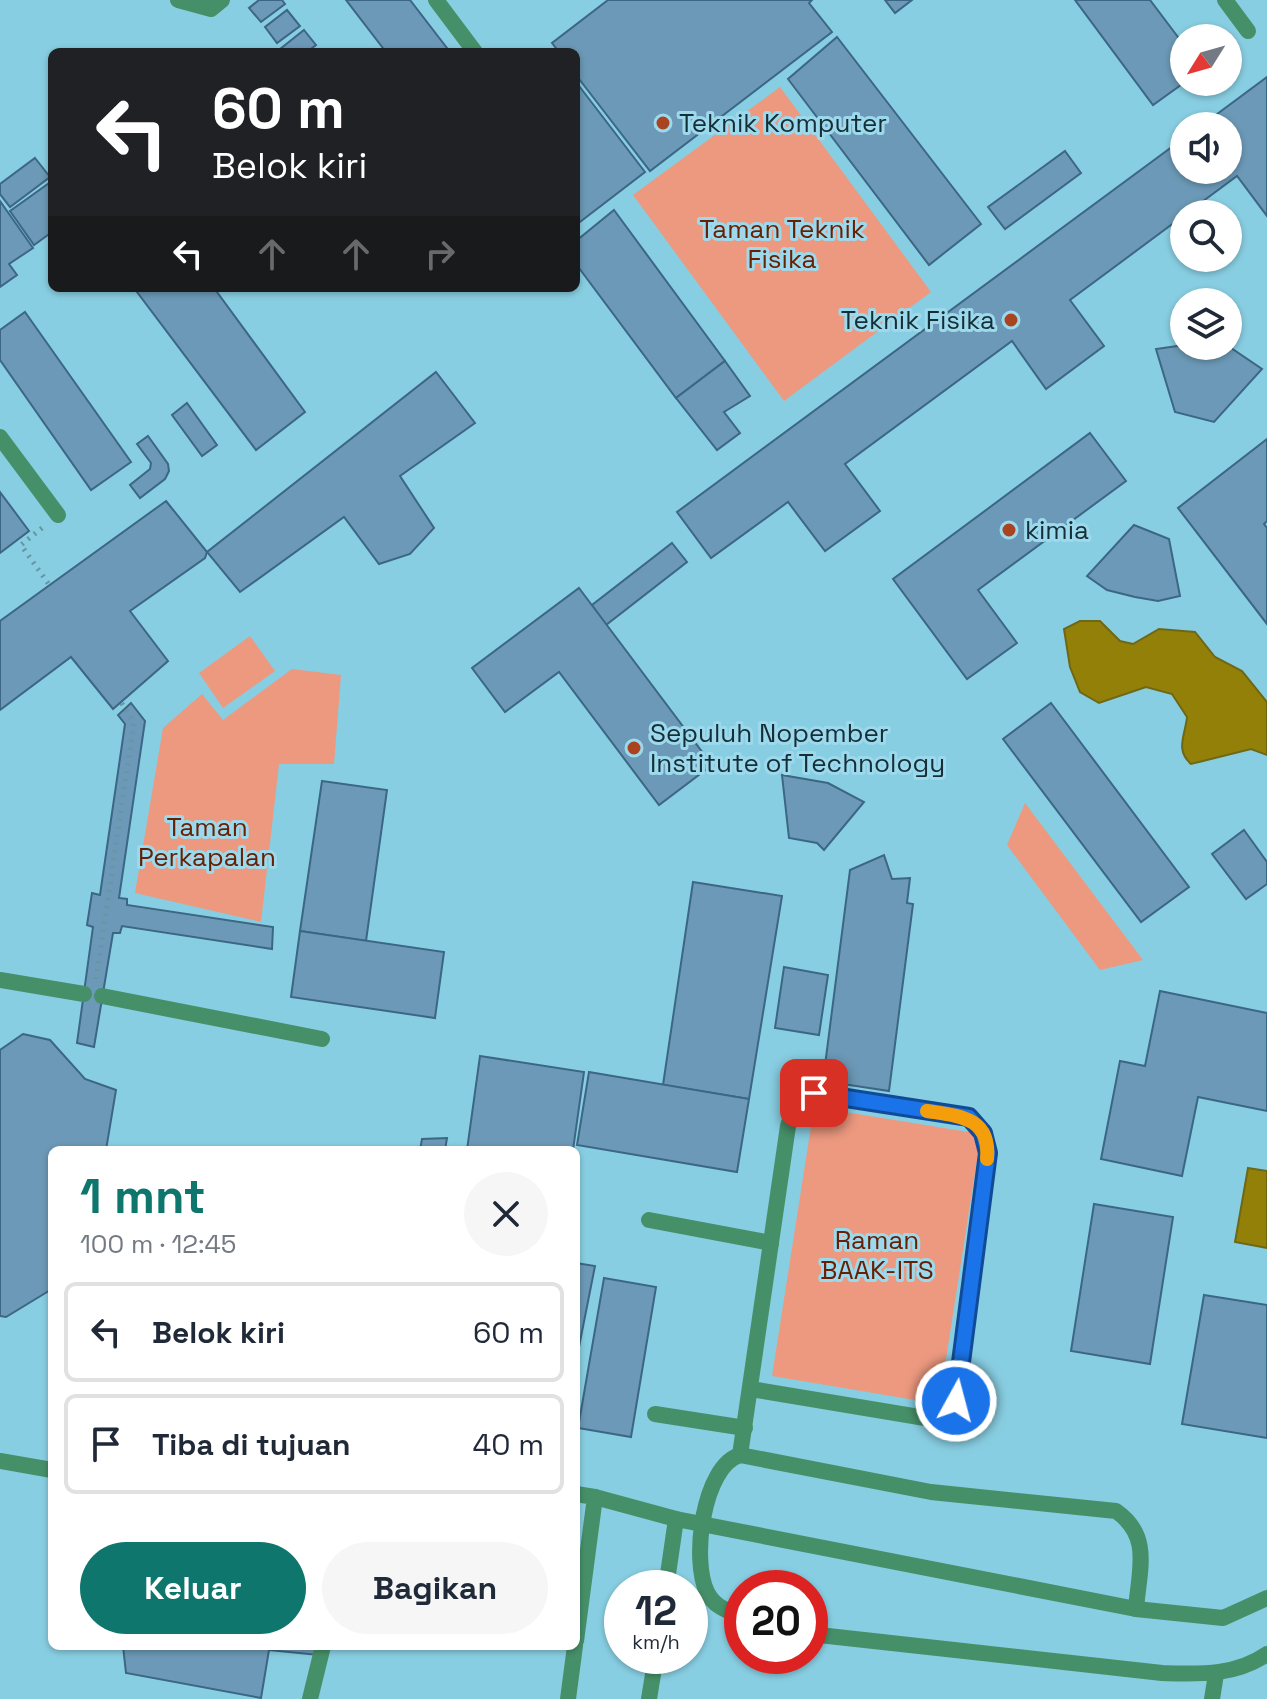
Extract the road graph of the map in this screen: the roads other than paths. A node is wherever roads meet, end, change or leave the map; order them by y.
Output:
1 (178, 0) edge
2 (222, 0) edge
3 (436, 0) edge
4 (1225, 0) edge
5 (1248, 31) dead end
6 (472, 48) edge
7 (0, 437) edge
8 (58, 515) road end
9 (0, 980) edge
10 (99, 988) road end
11 (84, 994) dead end
12 (322, 1039) dead end
13 (649, 1220) dead end
14 (771, 1243) junction
15 (751, 1389) junction
16 (655, 1414) dead end
17 (745, 1428) junction
18 (740, 1455) junction
19 (0, 1461) edge
20 (48, 1469) edge
21 (580, 1495) edge
22 (595, 1497) junction
23 (676, 1519) junction
24 (702, 1524) junction
25 (669, 1570) edge
26 (1267, 1598) edge
27 (1136, 1609) junction
28 (724, 1610) edge
29 (580, 1613) edge
30 (828, 1636) edge
31 (322, 1650) edge
32 (575, 1650) edge
33 (1267, 1654) edge
34 (653, 1674) edge
35 (1216, 1674) junction
36 (310, 1699) edge
37 (568, 1699) edge
38 (649, 1699) edge
39 (1212, 1699) edge

1 - 2 street
3 - 6 street
4 - 5 street
7 - 8 street
9 - 11 street
10 - 12 street
13 - 14 street
14 - 15 street
14 - 15 street
15 - 17 street
16 - 17 street
17 - 18 street
18 - 24 street
18 - 27 street
19 - 20 street
21 - 22 street
22 - 23 street
22 - 29 street
23 - 24 street
23 - 25 street
24 - 27 street
24 - 28 street
26 - 27 street
30 - 35 street
31 - 36 street
32 - 37 street
33 - 35 street
34 - 38 street
35 - 39 street

